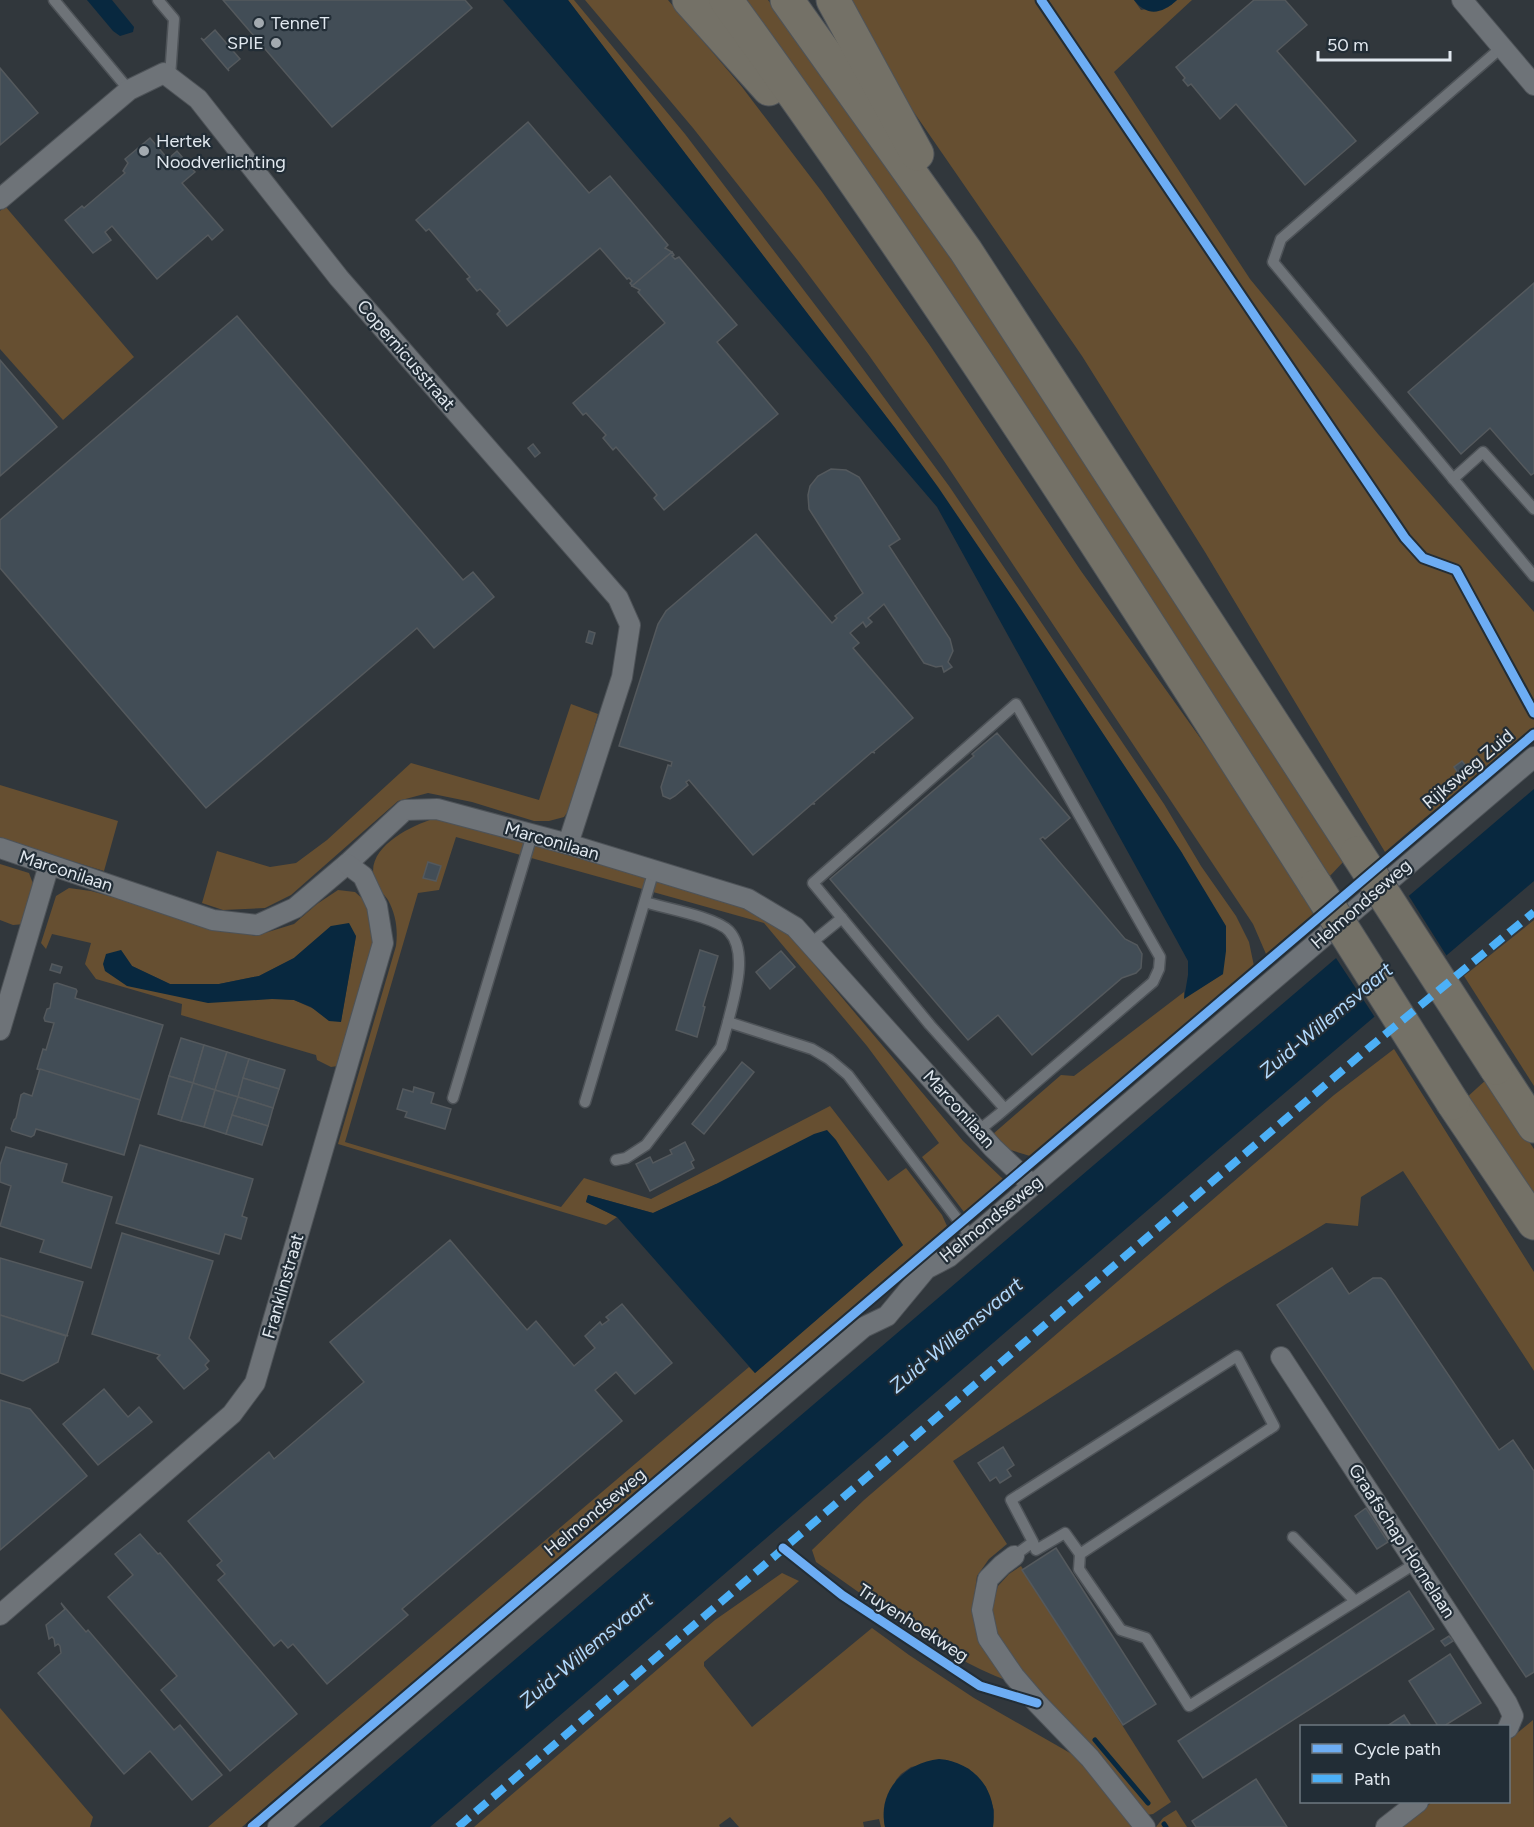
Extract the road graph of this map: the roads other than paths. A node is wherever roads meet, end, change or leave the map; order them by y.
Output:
1 (54, 0) edge
2 (158, 0) edge
3 (689, 0) edge
4 (726, 0) edge
5 (787, 0) edge
6 (833, 0) edge
7 (1462, 0) edge
8 (1502, 47) junction
9 (170, 77) junction
10 (1534, 85) edge
11 (129, 90) junction
12 (847, 171) junction
13 (0, 199) edge
14 (966, 251) junction
15 (1453, 479) junction
16 (1534, 509) edge
17 (1534, 576) edge
18 (1534, 757) edge
19 (532, 835) junction
20 (568, 844) junction
21 (1432, 844) joint
22 (0, 848) edge
23 (347, 864) junction
24 (50, 865) junction
25 (654, 870) junction
26 (645, 902) junction
27 (842, 918) junction
28 (810, 944) junction
29 (728, 1022) junction
30 (0, 1030) edge
31 (453, 1098) dead end
32 (585, 1102) dead end
33 (1005, 1109) junction
34 (1534, 1126) edge
35 (978, 1131) junction
36 (616, 1160) dead end
37 (1032, 1185) junction
38 (1534, 1223) edge
39 (971, 1237) junction
40 (1281, 1356) dead end
41 (1293, 1537) dead end
42 (1033, 1542) junction
43 (1080, 1554) junction
44 (1014, 1556) joint
45 (1416, 1563) junction
46 (1355, 1601) junction
47 (0, 1615) edge
48 (1510, 1725) edge
49 (1417, 1803) edge
50 (278, 1827) edge
51 (1145, 1827) edge
52 (1386, 1827) edge

1 - 11 lane
2 - 9 lane
3 - 12 highway
4 - 12 highway
5 - 14 highway
6 - 14 highway
7 - 8 street
8 - 10 street
8 - 15 lane
9 - 11 street
9 - 20 street, Copernicusstraat
11 - 13 street
12 - 38 highway, bridge
14 - 34 highway, bridge
15 - 16 lane
15 - 17 lane
18 - 21 street, Rijksweg Zuid
19 - 20 street, Marconilaan
19 - 23 street, Marconilaan
19 - 31 lane
20 - 25 street, Marconilaan
21 - 37 street, Helmondseweg
22 - 24 street, Marconilaan
23 - 24 street, Marconilaan
23 - 47 street, Franklinstraat
24 - 30 street
25 - 26 lane
25 - 28 street, Marconilaan
26 - 29 lane
26 - 32 lane
27 - 28 lane
27 - 33 lane
27 - 33 lane
28 - 35 street, Marconilaan
29 - 36 lane
29 - 39 lane
33 - 35 lane
35 - 37 street, Marconilaan
37 - 39 street, Helmondseweg
39 - 50 street, Helmondseweg
40 - 45 street, Graafschap Hornelaan
41 - 46 lane
42 - 43 lane
42 - 43 lane
42 - 44 lane
43 - 46 lane
44 - 51 street
45 - 46 lane
45 - 48 street, Graafschap Hornelaan
49 - 52 street

